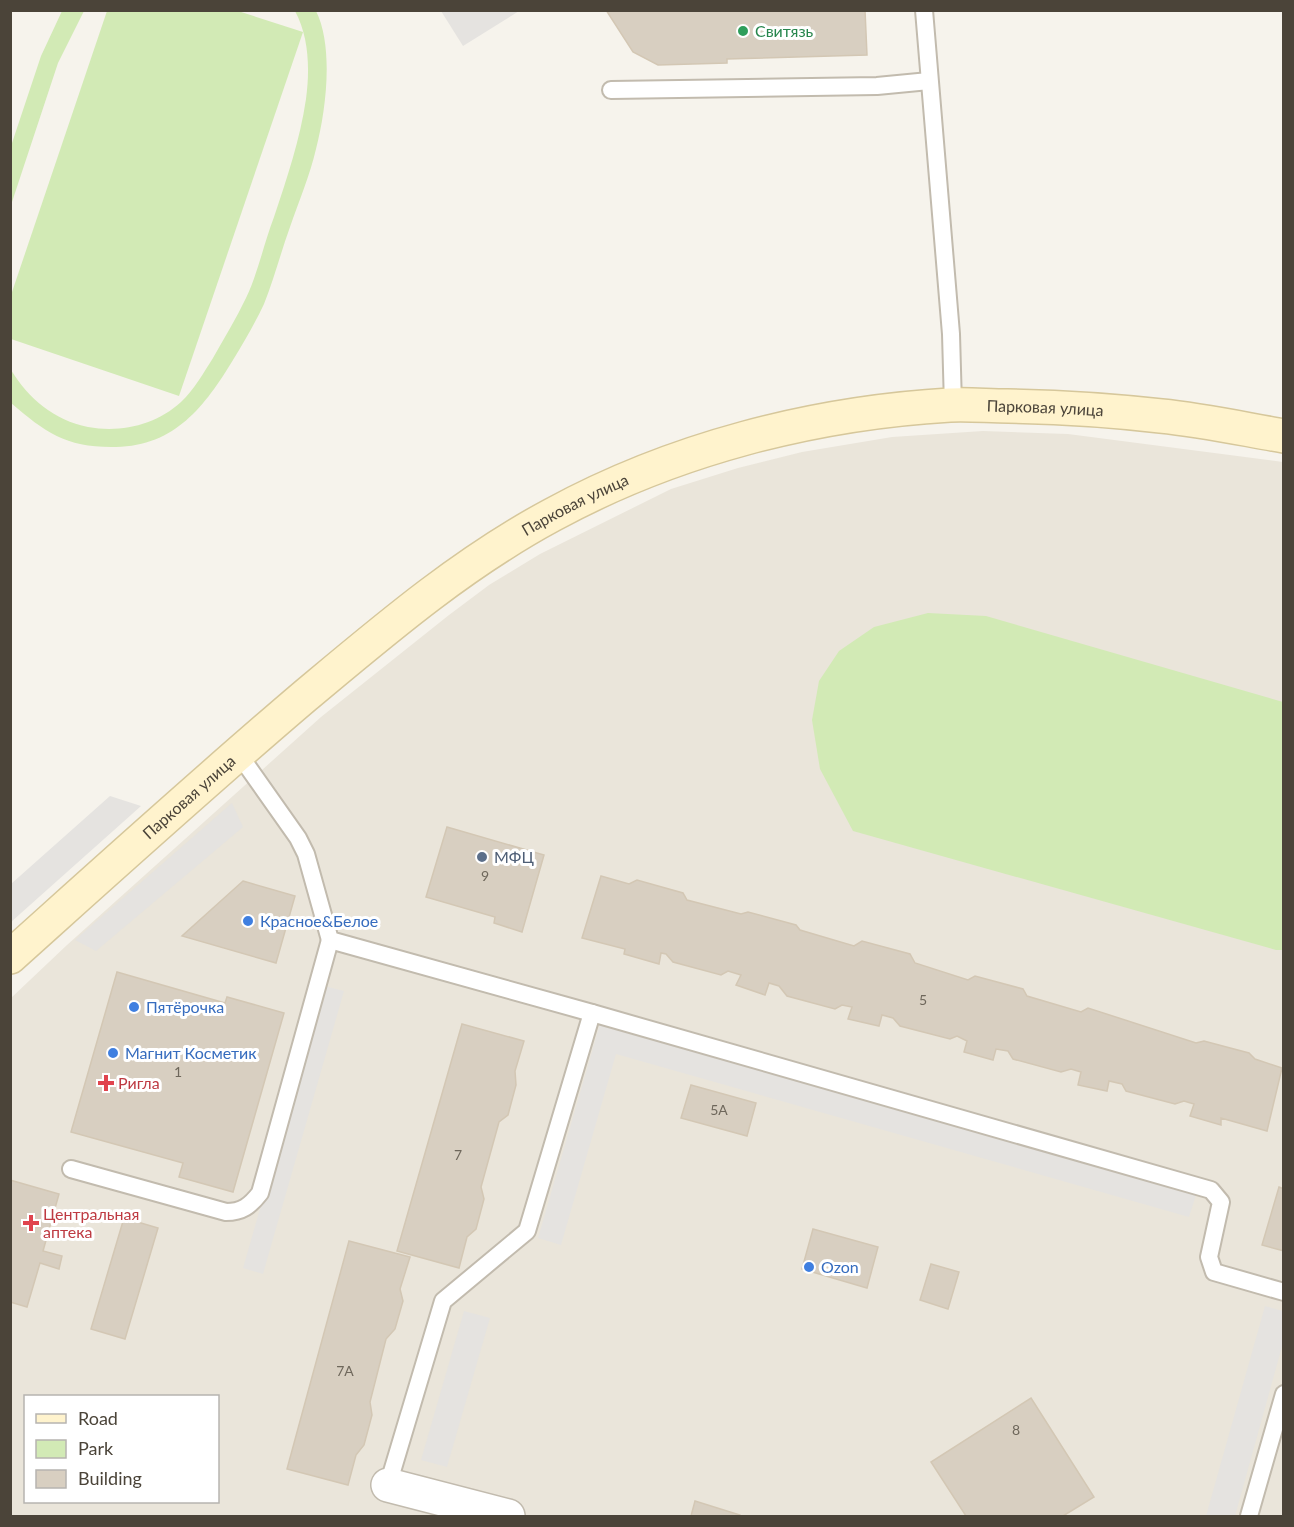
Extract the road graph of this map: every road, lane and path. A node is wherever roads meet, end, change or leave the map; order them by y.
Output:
1 (924, 10) edge
2 (929, 81) junction
3 (610, 90) dead end
4 (953, 405) junction
5 (1284, 436) edge
6 (238, 753) junction
7 (330, 940) junction
8 (10, 957) edge
9 (592, 1013) junction
10 (70, 1169) dead end
11 (1284, 1292) edge
12 (1284, 1394) edge
13 (388, 1485) joint
14 (508, 1516) edge
15 (1249, 1516) edge

1 - 2 lane
2 - 3 lane
2 - 4 lane
4 - 5 street, Парковая улица
4 - 6 street, Парковая улица
6 - 7 lane
6 - 8 street, Парковая улица
7 - 9 lane
7 - 10 lane
9 - 11 lane
9 - 13 lane
12 - 15 lane
13 - 14 street

